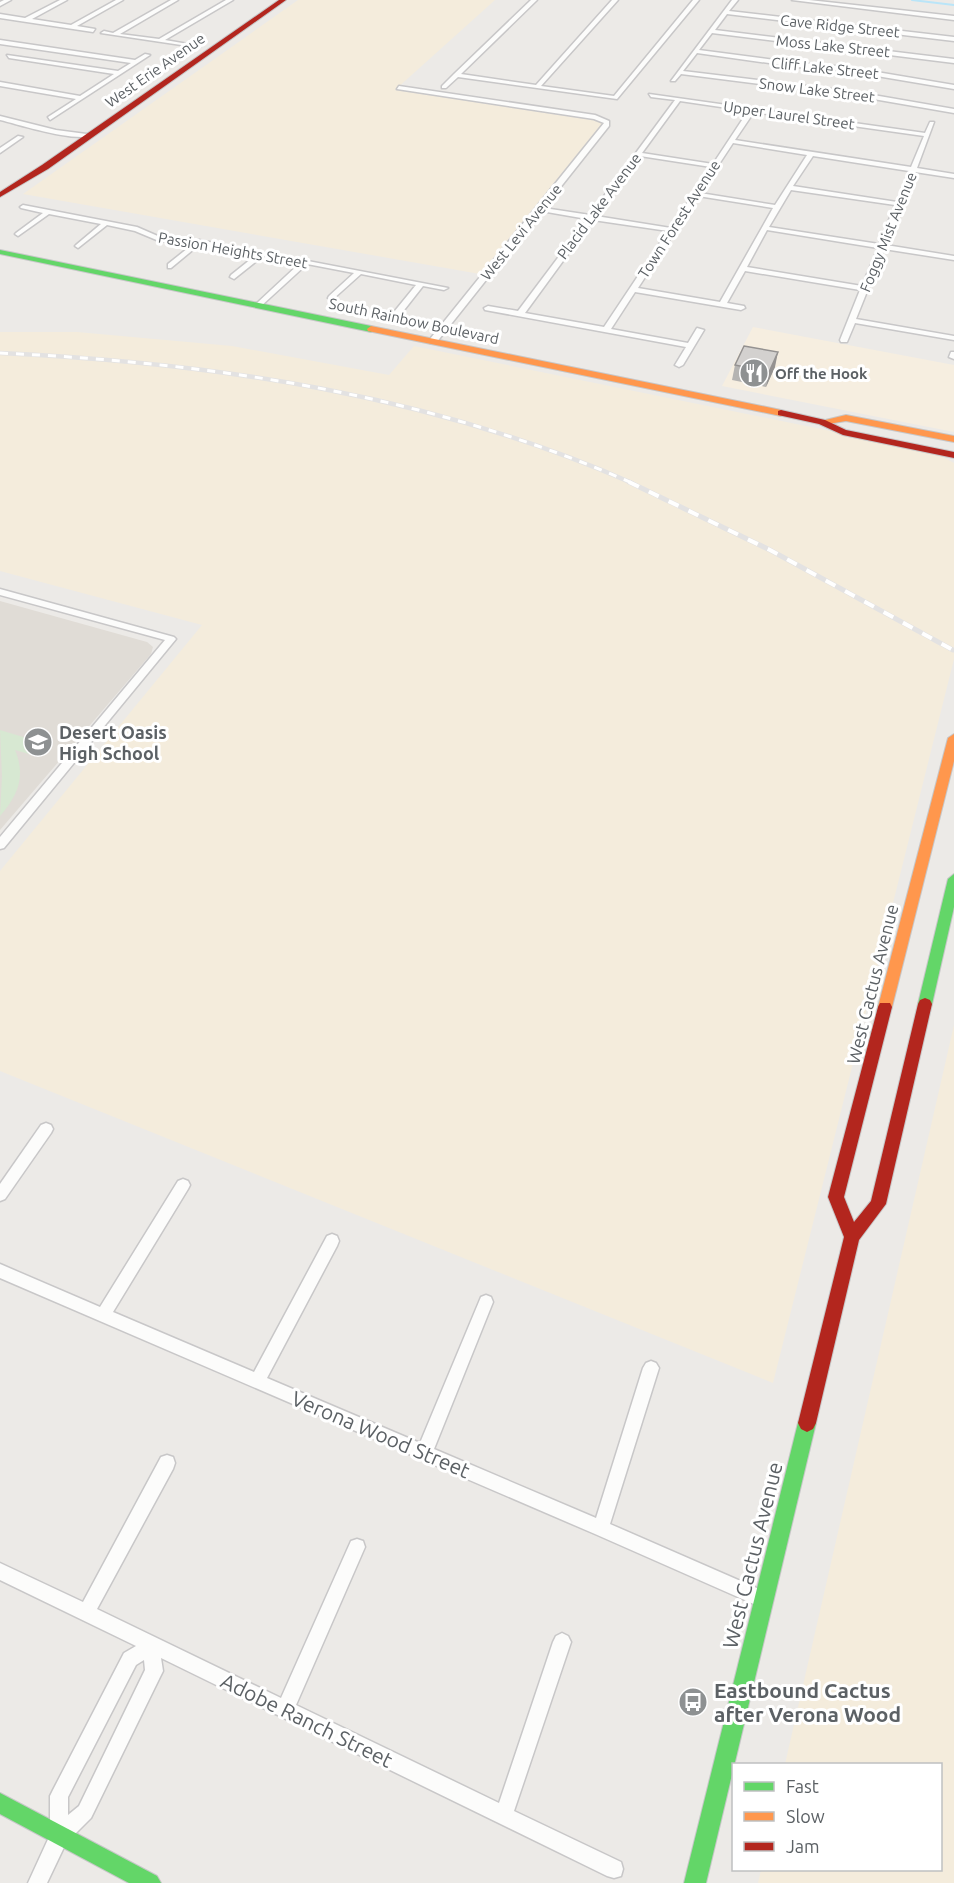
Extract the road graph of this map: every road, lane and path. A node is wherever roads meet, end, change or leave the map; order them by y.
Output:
1 (8, 0) edge
2 (64, 0) edge
3 (120, 0) edge
4 (175, 0) edge
5 (230, 0) edge
6 (283, 0) edge
7 (534, 0) edge
8 (615, 0) edge
9 (696, 0) edge
10 (735, 0) edge
11 (795, 0) edge
12 (0, 4) edge
13 (726, 12) junction
14 (0, 16) edge
15 (954, 18) edge
16 (26, 20) junction
17 (71, 27) junction
18 (93, 30) dead end
19 (711, 31) junction
20 (105, 33) dead end
21 (115, 34) junction
22 (954, 39) edge
23 (160, 41) junction
24 (0, 42) edge
25 (28, 45) junction
26 (186, 45) dead end
27 (696, 51) junction
28 (147, 55) dead end
29 (9, 56) junction
30 (954, 61) edge
31 (0, 62) edge
32 (136, 62) junction
33 (680, 72) junction
34 (117, 73) junction
35 (456, 75) junction
36 (674, 80) dead end
37 (0, 84) edge
38 (444, 87) dead end
39 (537, 87) junction
40 (954, 87) edge
41 (399, 88) dead end
42 (651, 95) dead end
43 (81, 98) junction
44 (679, 99) junction
45 (752, 110) junction
46 (954, 111) edge
47 (0, 118) edge
48 (50, 118) dead end
49 (932, 123) dead end
50 (91, 135) junction
51 (927, 135) junction
52 (20, 137) dead end
53 (731, 141) junction
54 (0, 151) edge
55 (638, 154) junction
56 (811, 154) junction
57 (714, 166) junction
58 (45, 167) junction
59 (914, 170) junction
60 (954, 176) edge
61 (791, 188) junction
62 (696, 194) junction
63 (0, 195) edge
64 (900, 204) junction
65 (0, 207) edge
66 (23, 207) dead end
67 (777, 207) junction
68 (539, 209) junction
69 (48, 212) junction
70 (591, 217) junction
71 (106, 223) junction
72 (766, 228) junction
73 (672, 230) junction
74 (18, 234) dead end
75 (199, 242) junction
76 (78, 246) dead end
77 (882, 247) junction
78 (0, 252) edge
79 (261, 254) junction
80 (954, 258) edge
81 (305, 262) junction
82 (171, 266) dead end
83 (744, 269) junction
84 (359, 272) junction
85 (234, 278) dead end
86 (422, 284) junction
87 (444, 288) dead end
88 (633, 289) junction
89 (864, 290) junction
90 (332, 298) dead end
91 (260, 305) junction
92 (722, 305) junction
93 (488, 308) dead end
94 (741, 308) dead end
95 (398, 312) dead end
96 (520, 314) junction
97 (852, 320) junction
98 (607, 329) junction
99 (700, 330) dead end
100 (954, 338) edge
101 (844, 340) dead end
102 (433, 341) junction
103 (691, 346) junction
104 (680, 365) dead end
105 (822, 422) junction
106 (954, 439) edge
107 (954, 455) edge
108 (0, 592) edge
109 (954, 738) edge
110 (0, 845) edge
111 (954, 879) edge
112 (46, 1129) dead end
113 (183, 1185) dead end
114 (0, 1195) edge
115 (852, 1237) junction
116 (332, 1240) dead end
117 (0, 1271) edge
118 (486, 1302) dead end
119 (103, 1316) junction
120 (651, 1368) dead end
121 (257, 1381) junction
122 (424, 1453) junction
123 (167, 1463) dead end
124 (601, 1528) junction
125 (357, 1547) dead end
126 (0, 1571) edge
127 (762, 1599) junction
128 (86, 1613) junction
129 (562, 1642) dead end
130 (151, 1646) junction
131 (285, 1710) junction
132 (0, 1803) edge
133 (504, 1815) junction
134 (59, 1836) junction
135 (614, 1869) dead end
136 (37, 1883) edge
137 (150, 1883) edge
138 (694, 1883) edge

1 - 12 street
2 - 16 street
3 - 17 street
4 - 21 street
5 - 23 street
6 - 50 street, West Erie Avenue
7 - 35 street
8 - 39 street
9 - 39 street
10 - 13 street
11 - 15 street
13 - 19 street
13 - 22 street, Cave Ridge Street
14 - 16 street
16 - 17 street
17 - 18 street
19 - 27 street
19 - 30 street, Moss Lake Street
20 - 21 street
21 - 23 street
23 - 26 street
24 - 25 street
25 - 29 street
25 - 32 street
27 - 33 street
27 - 40 street, Cliff Lake Street
28 - 32 street
29 - 31 street
29 - 34 street
32 - 34 street
33 - 36 street
33 - 46 street, Snow Lake Street
34 - 43 street
35 - 38 street
35 - 39 street
37 - 43 street
41 - 68 street, West Levi Avenue
42 - 44 street, Upper Laurel Street
43 - 48 street
44 - 45 street, Upper Laurel Street
44 - 55 street, Placid Lake Avenue
45 - 51 street, Upper Laurel Street
45 - 53 street, Town Forest Avenue
47 - 50 street
49 - 51 street, Foggy Mist Avenue
50 - 58 street, West Erie Avenue
51 - 59 street, Foggy Mist Avenue
52 - 54 street
53 - 56 street
53 - 57 street, Town Forest Avenue
55 - 57 street
55 - 70 street, Placid Lake Avenue
56 - 59 street
56 - 61 street
57 - 62 street, Town Forest Avenue
58 - 63 street, West Erie Avenue
58 - 65 street, West Erie Avenue
59 - 60 street
59 - 64 street, Foggy Mist Avenue
61 - 64 street
61 - 67 street
62 - 67 street
62 - 73 street, Town Forest Avenue
64 - 77 street, Foggy Mist Avenue
66 - 69 street, Passion Heights Street
67 - 72 street
68 - 70 street
68 - 102 street, West Levi Avenue
69 - 71 street, Passion Heights Street
69 - 74 street
70 - 73 street
70 - 96 street, Placid Lake Avenue
71 - 75 street, Passion Heights Street
71 - 76 street
72 - 77 street
72 - 83 street
73 - 88 street, Town Forest Avenue
75 - 79 street, Passion Heights Street
75 - 82 street
77 - 80 street
77 - 89 street, Foggy Mist Avenue
78 - 91 street, South Rainbow Boulevard
79 - 81 street, Passion Heights Street
79 - 85 street
81 - 84 street, Passion Heights Street
81 - 91 street
83 - 89 street
83 - 92 street
84 - 86 street, Passion Heights Street
84 - 90 street
86 - 87 street, Passion Heights Street
86 - 95 street
88 - 92 street
88 - 98 street, Town Forest Avenue
89 - 97 street, Foggy Mist Avenue
91 - 102 street, South Rainbow Boulevard
92 - 94 street
93 - 96 street
96 - 98 street
97 - 100 street
97 - 101 street, Foggy Mist Avenue
98 - 103 street
99 - 103 street
102 - 105 street, South Rainbow Boulevard
103 - 104 street
105 - 106 street, South Rainbow Boulevard
105 - 107 street, South Rainbow Boulevard
108 - 110 street
109 - 115 street, West Cactus Avenue
111 - 115 street, West Cactus Avenue
112 - 114 street
113 - 119 street
115 - 127 street, West Cactus Avenue
116 - 121 street
117 - 119 street, Verona Wood Street
118 - 122 street
119 - 121 street, Verona Wood Street
120 - 124 street
121 - 122 street, Verona Wood Street
122 - 124 street, Verona Wood Street
123 - 128 street
124 - 127 street, Verona Wood Street
125 - 131 street
126 - 128 street, Adobe Ranch Street
127 - 138 street, West Cactus Avenue
128 - 130 street, Adobe Ranch Street
129 - 133 street
130 - 131 street, Adobe Ranch Street
130 - 134 street
130 - 134 street
131 - 133 street, Adobe Ranch Street
132 - 134 street
133 - 135 street, Adobe Ranch Street
134 - 136 street
134 - 137 street

